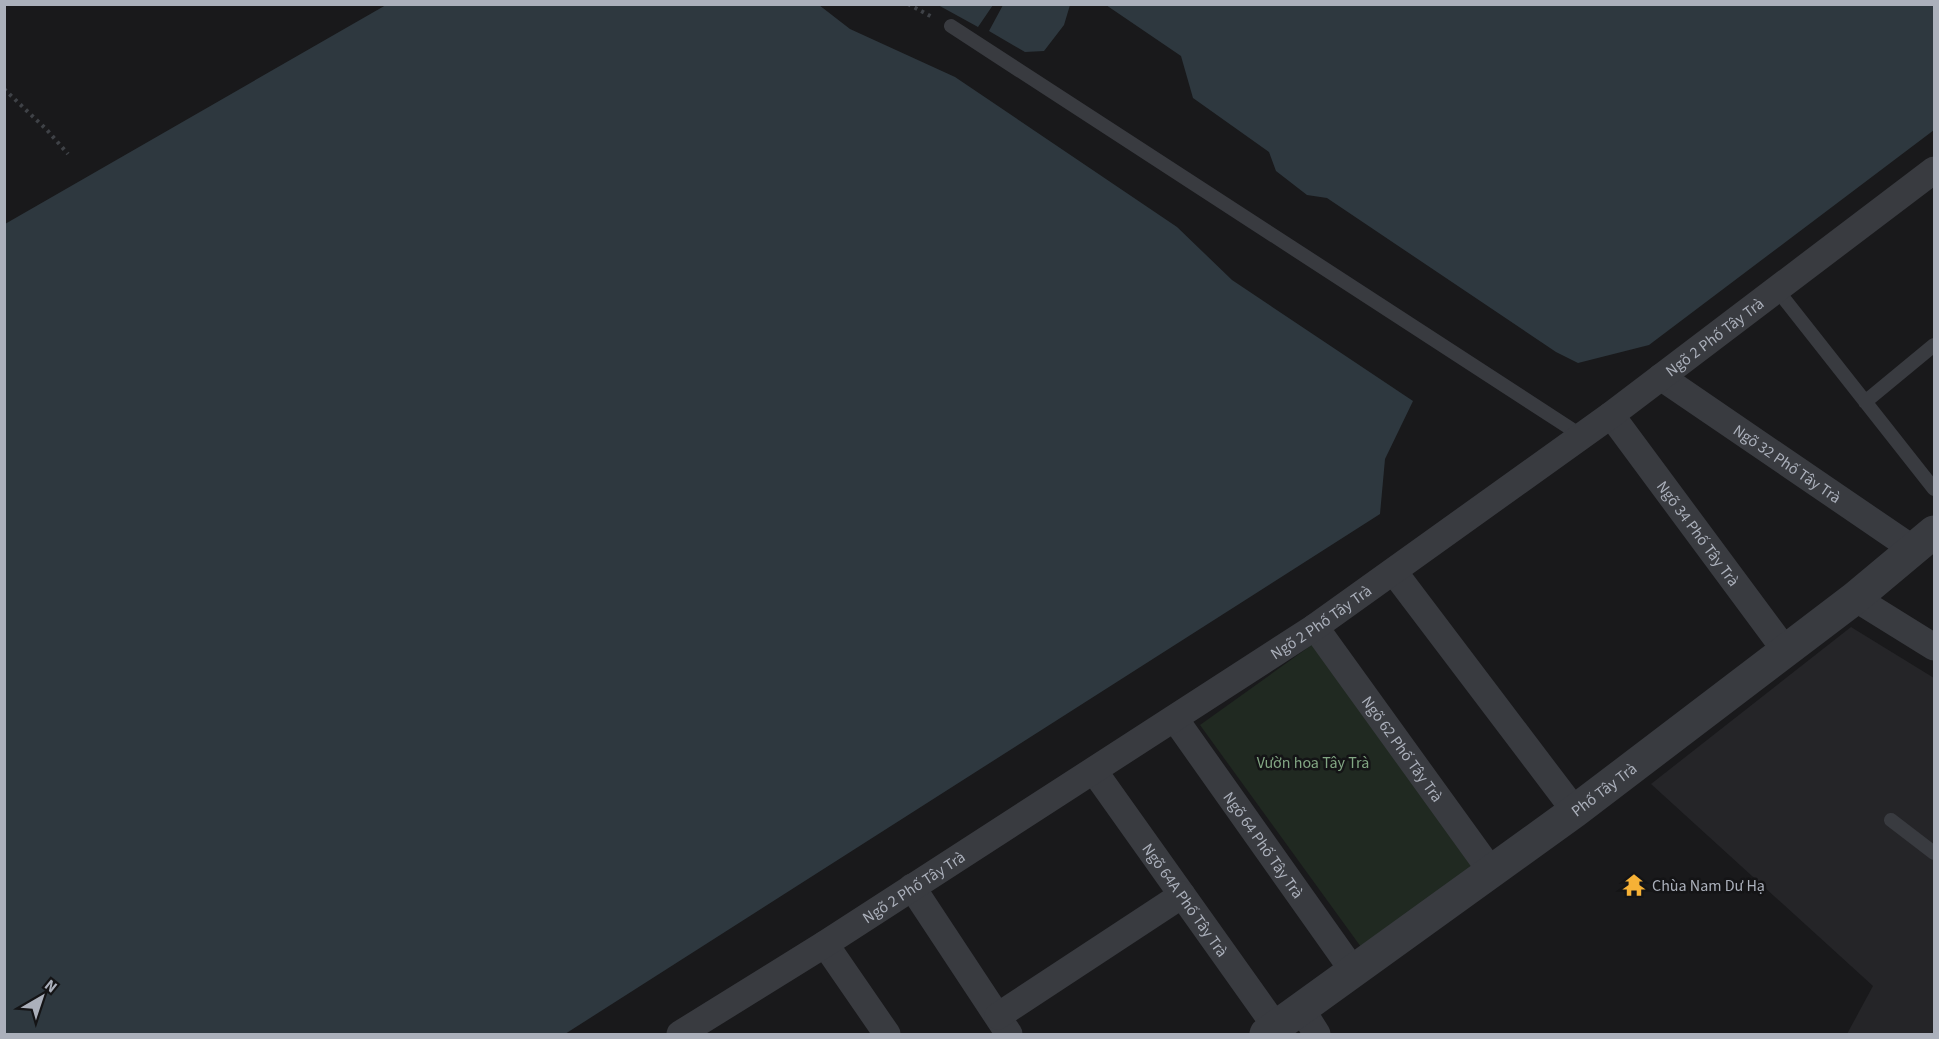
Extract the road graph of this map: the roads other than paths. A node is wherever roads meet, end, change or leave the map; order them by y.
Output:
1 (951, 26) road end
2 (1935, 170) edge
3 (1778, 291) junction
4 (1935, 345) edge
5 (1661, 377) junction
6 (1865, 402) junction
7 (1611, 416) junction
8 (1582, 436) junction
9 (1935, 489) edge
10 (1924, 541) edge
11 (1394, 572) junction
12 (1854, 597) junction
13 (1315, 627) junction
14 (1935, 647) edge
15 (1785, 650) junction
16 (1175, 719) junction
17 (1094, 771) junction
18 (1575, 811) junction
19 (1892, 820) dead end
20 (1935, 853) edge
21 (1491, 871) junction
22 (912, 887) junction
23 (1182, 895) junction
24 (825, 944) junction
25 (1354, 972) junction
26 (1004, 1025) edge
27 (1290, 1026) edge
28 (680, 1035) edge
29 (886, 1035) edge

1 - 8 lane
2 - 3 street, Ngõ 2 Phố Tây Trà
3 - 5 street, Ngõ 2 Phố Tây Trà
3 - 6 lane
4 - 6 lane
5 - 7 street, Ngõ 2 Phố Tây Trà
5 - 10 street, Ngõ 32 Phố Tây Trà
6 - 9 lane
7 - 8 street, Ngõ 2 Phố Tây Trà
7 - 15 street, Ngõ 34 Phố Tây Trà
8 - 11 street, Ngõ 2 Phố Tây Trà
10 - 12 street, Phố Tây Trà
11 - 13 street, Ngõ 2 Phố Tây Trà
11 - 18 street
12 - 14 street
12 - 15 street, Phố Tây Trà
13 - 16 street, Ngõ 2 Phố Tây Trà
13 - 21 street, Ngõ 62 Phố Tây Trà
15 - 18 street, Phố Tây Trà
16 - 17 street, Ngõ 2 Phố Tây Trà
16 - 25 street, Ngõ 64 Phố Tây Trà
17 - 22 street, Ngõ 2 Phố Tây Trà
17 - 23 street, Ngõ 64A Phố Tây Trà
18 - 21 street, Phố Tây Trà
19 - 20 lane
21 - 25 street, Phố Tây Trà
22 - 24 street, Ngõ 2 Phố Tây Trà
22 - 26 street
23 - 26 street
23 - 27 street, Ngõ 64A Phố Tây Trà
24 - 28 street, Ngõ 2 Phố Tây Trà
24 - 29 street
25 - 27 street, Phố Tây Trà

